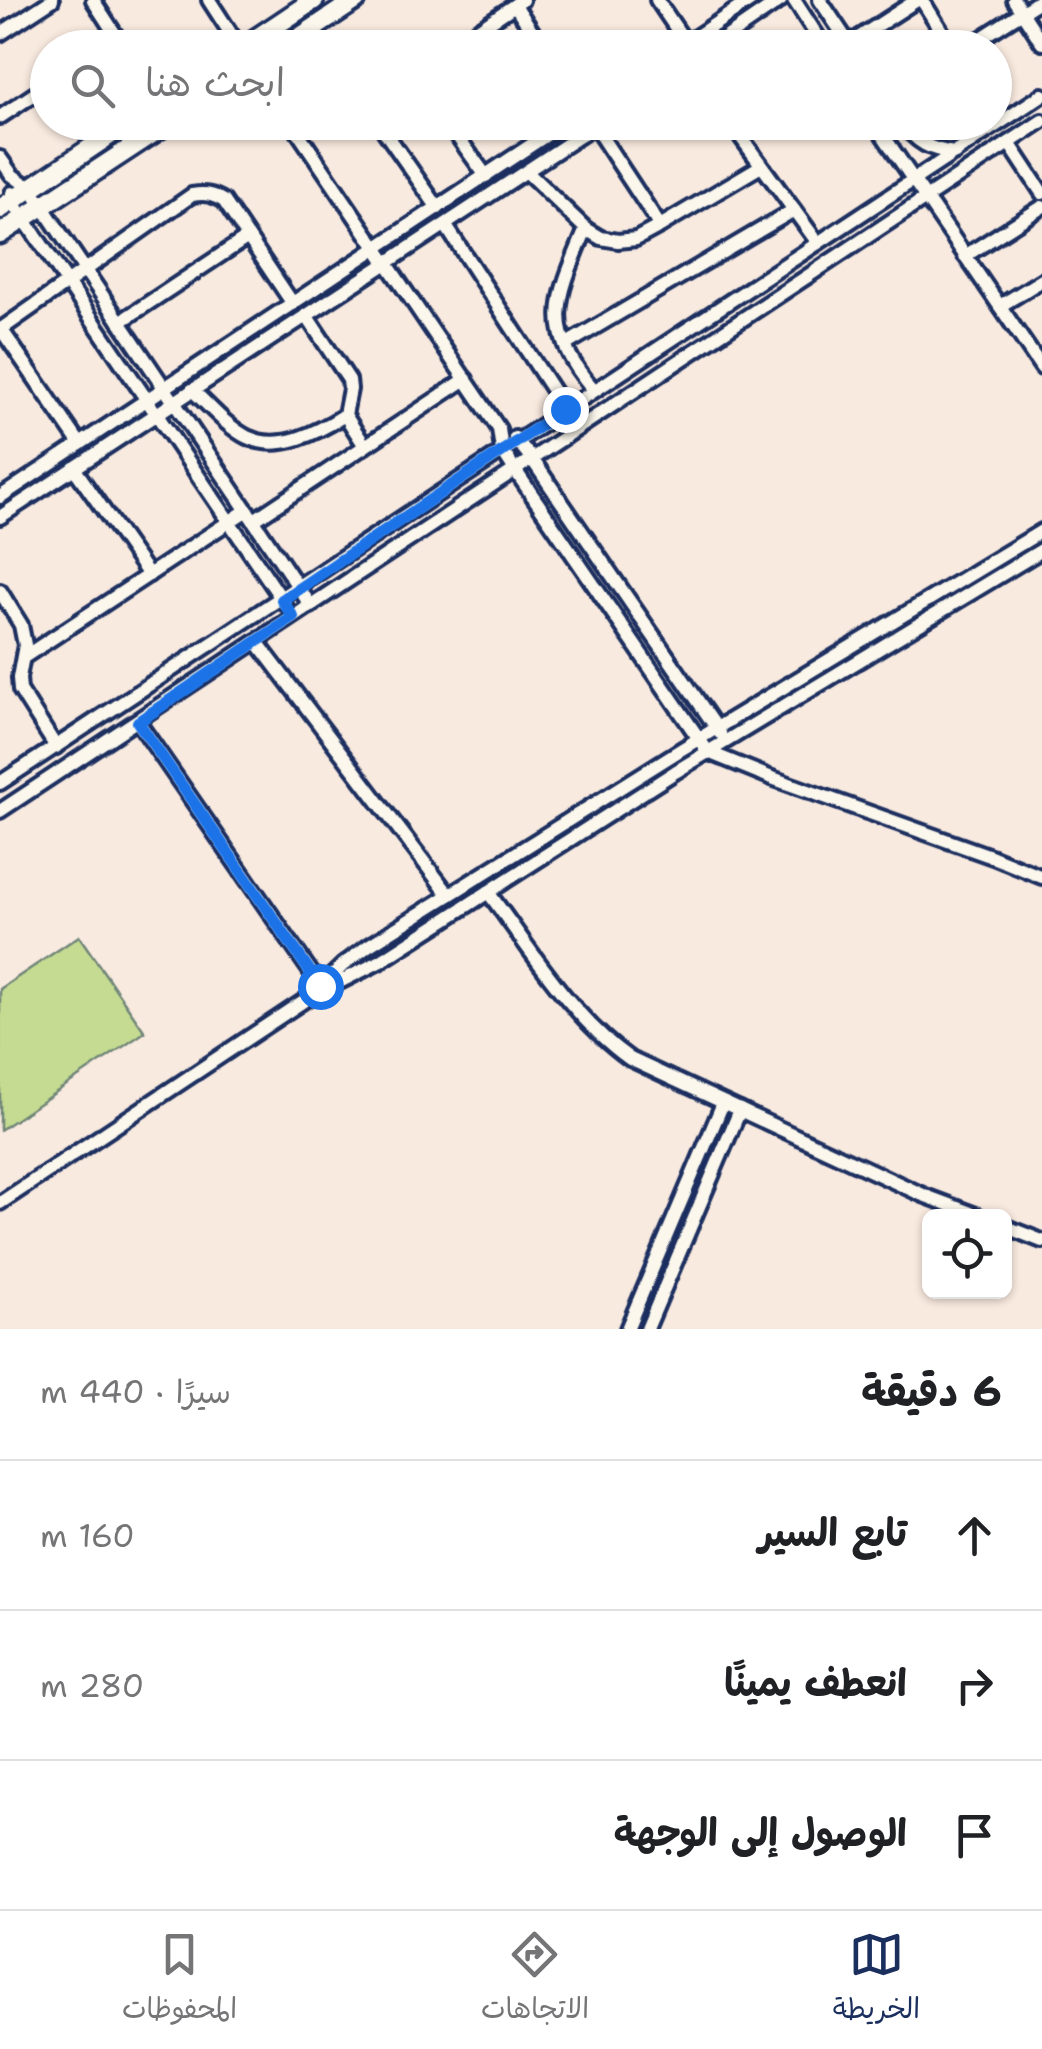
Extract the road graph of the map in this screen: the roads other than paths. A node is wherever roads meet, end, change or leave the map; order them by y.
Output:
1 (52, 0) edge
2 (93, 0) edge
3 (209, 0) edge
4 (356, 0) edge
5 (656, 0) edge
6 (751, 0) edge
7 (781, 0) edge
8 (794, 0) edge
9 (820, 0) edge
10 (919, 0) edge
11 (1042, 0) edge
12 (518, 2) edge
13 (302, 3) edge
14 (1018, 6) edge
15 (312, 28) joint
16 (113, 30) edge
17 (229, 30) edge
18 (265, 30) edge
19 (309, 30) edge
20 (477, 30) edge
21 (533, 30) edge
22 (673, 30) edge
23 (705, 30) edge
24 (737, 30) edge
25 (813, 30) edge
26 (840, 30) edge
27 (874, 30) edge
28 (940, 30) edge
29 (988, 30) edge
30 (0, 34) edge
31 (1042, 43) edge
32 (1042, 95) edge
33 (30, 97) edge
34 (1012, 112) edge
35 (0, 117) edge
36 (1042, 121) edge
37 (102, 140) edge
38 (143, 140) edge
39 (303, 140) edge
40 (391, 140) edge
41 (461, 140) edge
42 (539, 140) edge
43 (575, 140) edge
44 (607, 140) edge
45 (743, 140) edge
46 (887, 140) edge
47 (918, 140) edge
48 (972, 140) edge
49 (1009, 143) junction
50 (955, 153) junction
51 (0, 158) edge
52 (761, 166) junction
53 (527, 172) junction
54 (12, 176) junction
55 (486, 176) junction
56 (914, 179) junction
57 (30, 188) junction
58 (1042, 193) edge
59 (926, 198) junction
60 (6, 205) edge
61 (42, 206) junction
62 (1042, 207) edge
63 (438, 208) junction
64 (794, 210) junction
65 (24, 218) junction
66 (446, 226) junction
67 (660, 226) junction
68 (586, 230) junction
69 (0, 234) edge
70 (248, 237) junction
71 (818, 243) junction
72 (377, 248) junction
73 (965, 256) junction
74 (388, 264) junction
75 (85, 270) junction
76 (1042, 280) edge
77 (67, 282) junction
78 (292, 304) junction
79 (1000, 306) junction
80 (306, 315) junction
81 (120, 322) junction
82 (0, 329) edge
83 (565, 346) junction
84 (1041, 364) edge
85 (466, 379) junction
86 (165, 388) junction
87 (192, 390) junction
88 (594, 390) junction
89 (147, 400) junction
90 (174, 402) junction
91 (565, 409) junction
92 (156, 414) junction
93 (345, 415) junction
94 (500, 430) junction
95 (518, 440) junction
96 (80, 444) junction
97 (365, 446) junction
98 (502, 450) junction
99 (532, 459) junction
100 (74, 468) junction
101 (515, 470) junction
102 (0, 497) edge
103 (250, 515) junction
104 (0, 517) edge
105 (229, 522) junction
106 (1042, 531) edge
107 (1042, 550) edge
108 (148, 575) junction
109 (299, 588) junction
110 (0, 591) edge
111 (282, 600) junction
112 (310, 606) junction
113 (293, 617) junction
114 (257, 642) junction
115 (24, 657) junction
116 (138, 722) junction
117 (717, 728) junction
118 (698, 739) junction
119 (725, 742) junction
120 (56, 747) junction
121 (708, 752) junction
122 (726, 758) junction
123 (0, 783) edge
124 (0, 811) edge
125 (1042, 877) edge
126 (488, 892) junction
127 (449, 896) junction
128 (322, 989) junction
129 (723, 1103) junction
130 (740, 1110) junction
131 (0, 1203) edge
132 (960, 1209) edge
133 (1012, 1229) edge
134 (1042, 1241) edge
135 (660, 1251) junction
136 (677, 1258) junction
137 (627, 1329) edge
138 (647, 1329) edge

1 - 30 street
2 - 16 street
3 - 17 street
4 - 15 street
5 - 22 street
6 - 23 street
7 - 24 street
8 - 25 street
9 - 26 street
10 - 27 street
10 - 28 street
11 - 14 street
12 - 20 street
12 - 21 street
13 - 18 street
14 - 29 street
14 - 31 street
15 - 19 street
32 - 34 street
33 - 35 street
36 - 49 street
37 - 57 street
38 - 61 street
39 - 72 street
40 - 63 street
41 - 55 street
42 - 55 street
43 - 53 street
44 - 67 street
45 - 52 street
46 - 56 street
47 - 50 street
48 - 50 street
49 - 58 street
49 - 59 street
50 - 56 street
51 - 54 street
52 - 64 street
52 - 67 street
53 - 66 street
53 - 68 street
54 - 57 street
54 - 60 street
55 - 63 street
56 - 59 street
56 - 71 street
57 - 60 street
57 - 61 street
59 - 73 street
59 - 99 street
60 - 65 street
61 - 65 street
61 - 75 street
62 - 73 street
63 - 72 street
64 - 71 street
64 - 83 street
65 - 69 street
65 - 77 street
66 - 74 street
66 - 91 street
67 - 68 street
68 - 83 street
70 - 75 street
70 - 78 street
70 - 81 street
71 - 88 street
72 - 74 street
72 - 78 street
73 - 79 street
74 - 80 street
74 - 85 street
75 - 77 street
75 - 81 street
76 - 79 street
77 - 82 street
77 - 89 street
78 - 86 street
79 - 84 street
80 - 87 street
80 - 93 street
81 - 86 street
82 - 96 street
83 - 88 street
85 - 94 street
85 - 97 street
86 - 89 street
86 - 90 street
87 - 90 street
87 - 93 street
88 - 91 street
89 - 92 street
89 - 96 street
90 - 92 street
90 - 103 street
91 - 95 street
92 - 100 street
92 - 105 street
93 - 97 street
94 - 95 street
94 - 98 street
95 - 98 street
95 - 99 street
96 - 102 street
97 - 103 street
98 - 101 street
98 - 109 street
99 - 101 street
99 - 117 street
100 - 104 street
100 - 108 street
101 - 112 street
101 - 118 street
103 - 105 street
103 - 109 street
105 - 108 street
105 - 111 street
106 - 117 street
107 - 119 street
108 - 115 street
109 - 111 street
109 - 112 street
110 - 115 street
111 - 113 street
111 - 120 street
112 - 113 street
113 - 114 street
114 - 116 street
114 - 127 street
115 - 120 street
116 - 124 street
116 - 128 street
117 - 118 street
117 - 119 street
118 - 121 street
118 - 127 street
119 - 121 street
119 - 122 street
120 - 123 street
121 - 122 street
121 - 126 street
122 - 125 street
126 - 128 street
126 - 129 street
127 - 128 street
128 - 131 street
129 - 130 street
129 - 135 street
130 - 132 street
130 - 136 street
133 - 134 street
135 - 136 street
135 - 137 street
136 - 138 street

